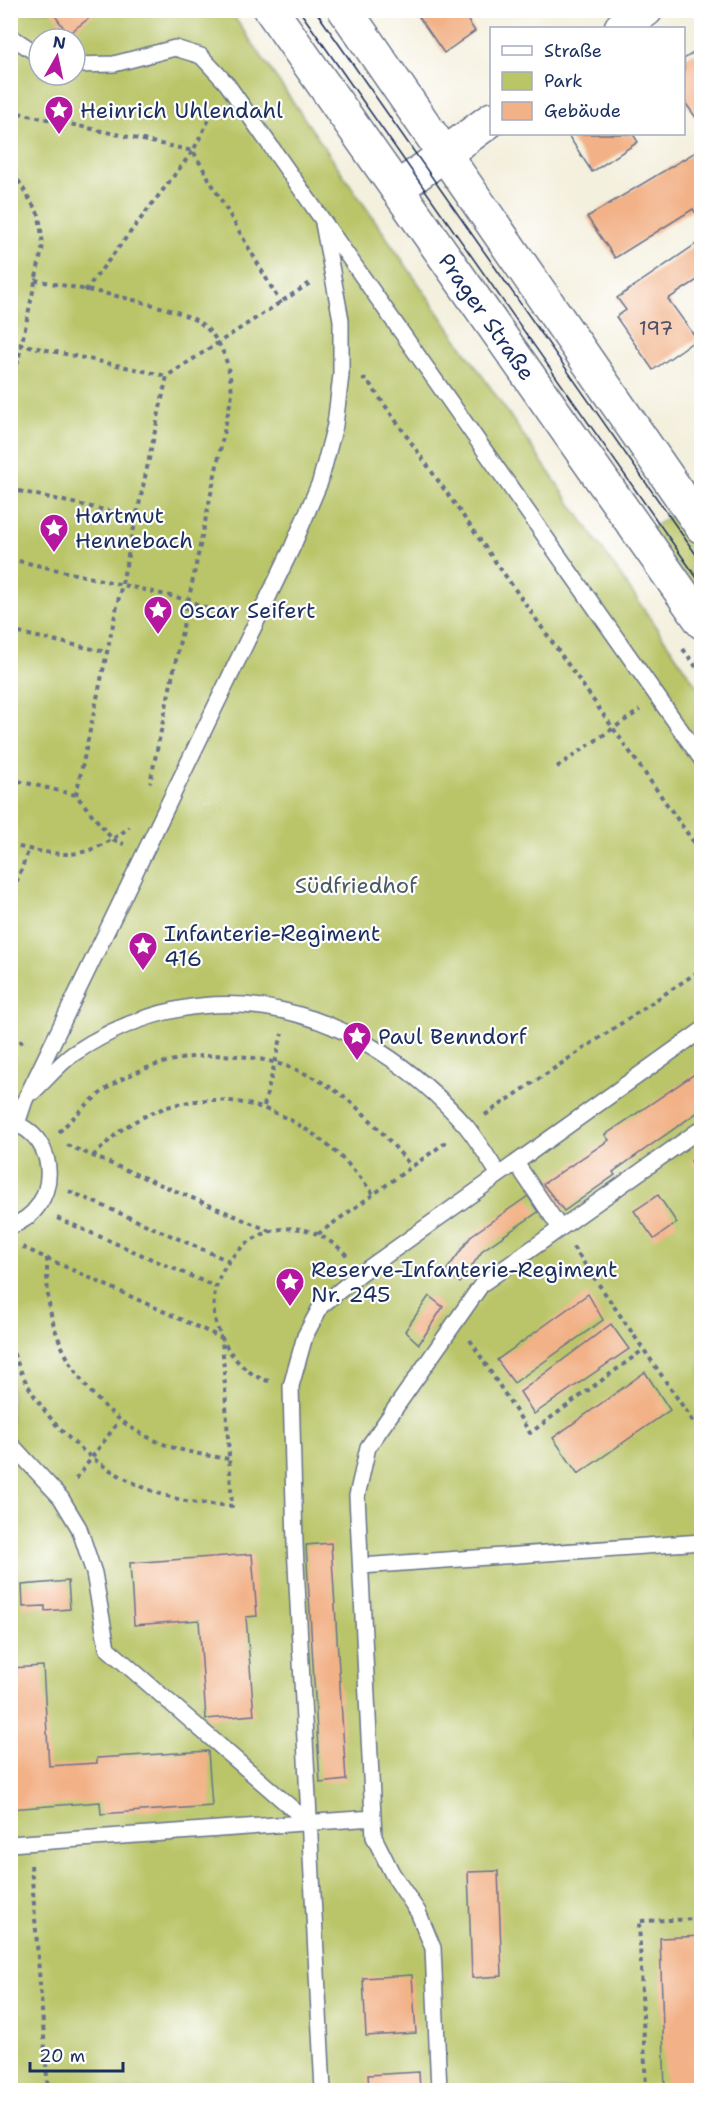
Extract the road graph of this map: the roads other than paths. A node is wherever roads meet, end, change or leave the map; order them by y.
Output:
1 (271, 10) edge
2 (345, 10) edge
3 (646, 10) edge
4 (622, 27) edge
5 (10, 36) edge
6 (27, 47) edge
7 (87, 65) edge
8 (490, 120) edge
9 (443, 153) junction
10 (397, 189) junction
11 (321, 217) junction
12 (702, 527) edge
13 (702, 622) edge
14 (702, 760) edge
15 (702, 1030) edge
16 (25, 1100) junction
17 (14, 1123) edge
18 (702, 1128) edge
19 (516, 1163) junction
20 (500, 1175) junction
21 (10, 1226) edge
22 (560, 1228) junction
23 (10, 1443) edge
24 (702, 1542) edge
25 (361, 1566) junction
26 (373, 1818) junction
27 (309, 1823) junction
28 (10, 1844) edge
29 (323, 2091) edge
30 (439, 2091) edge

1 - 10 main road, Prager Straße
2 - 9 main road
3 - 4 main road
5 - 6 lane
7 - 11 lane
8 - 9 main road
9 - 10 main road
9 - 12 main road
10 - 13 main road, Prager Straße
11 - 14 lane
11 - 16 lane
15 - 19 lane
16 - 17 lane
16 - 20 lane
17 - 21 lane
18 - 22 lane
19 - 20 lane
19 - 22 lane
20 - 27 lane
22 - 25 lane
23 - 27 lane
24 - 25 lane
25 - 26 lane
26 - 27 lane
26 - 30 lane
27 - 28 lane
27 - 29 lane

